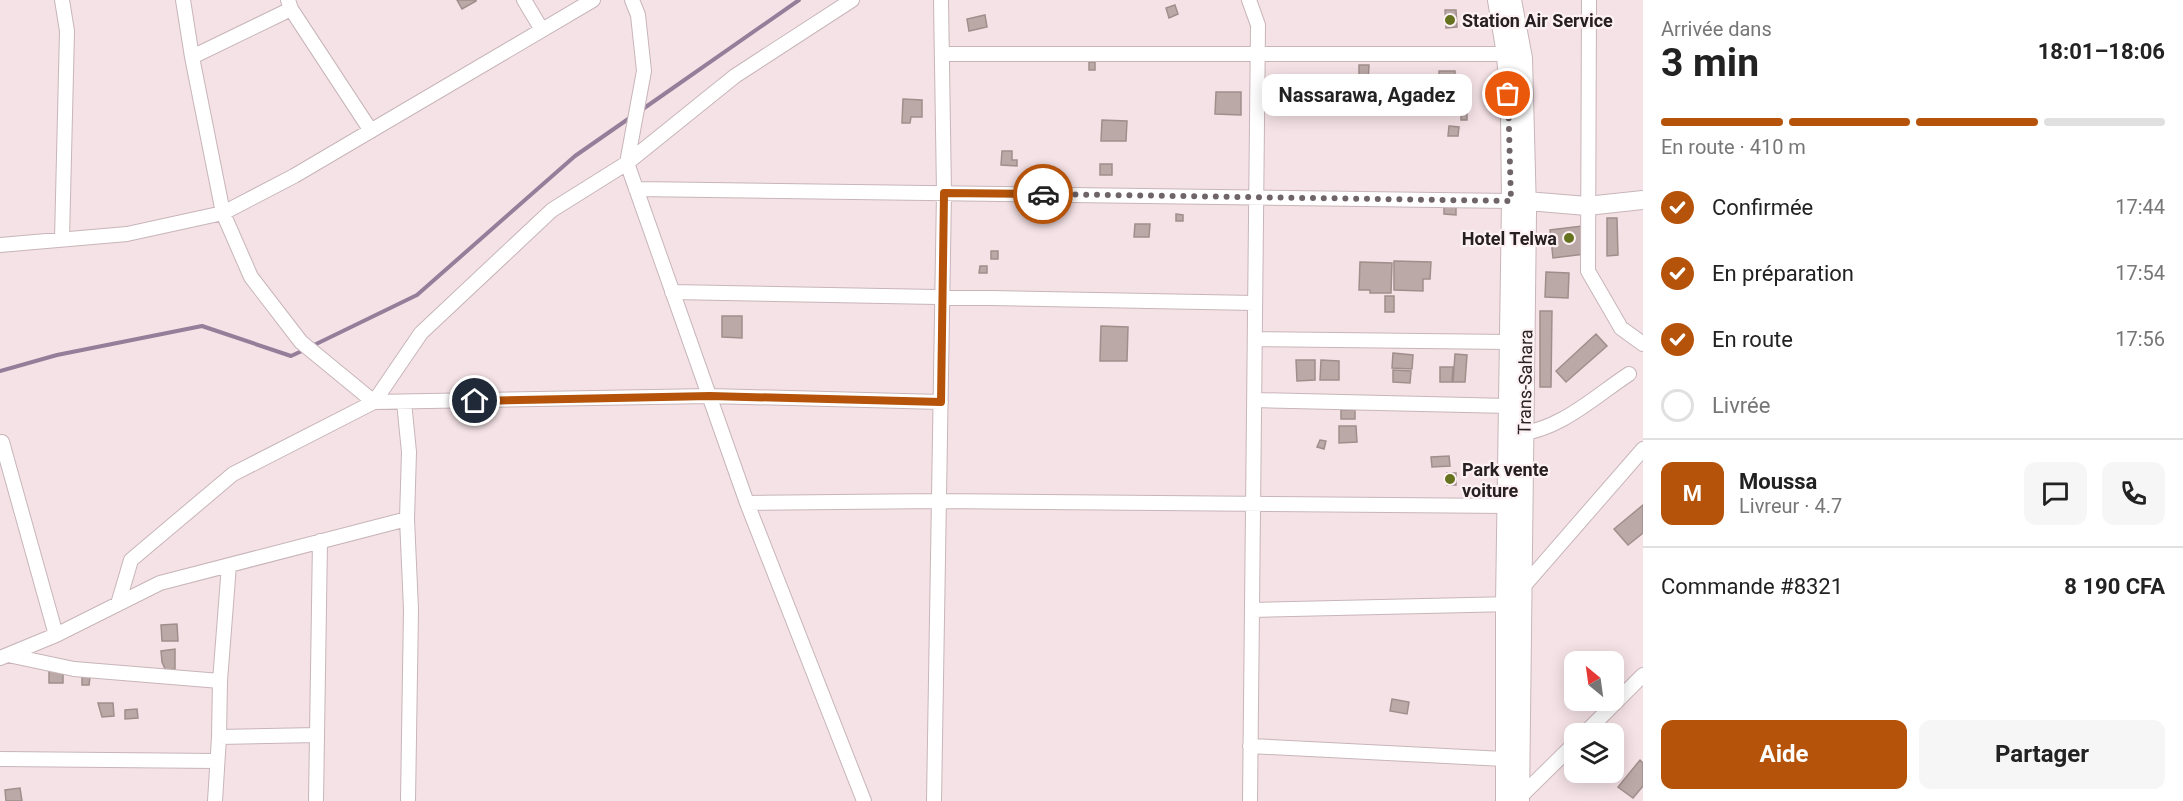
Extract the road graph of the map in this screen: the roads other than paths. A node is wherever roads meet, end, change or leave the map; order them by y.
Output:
1 (62, 0) edge
2 (183, 0) edge
3 (524, 0) edge
4 (593, 0) edge
5 (632, 0) edge
6 (852, 0) edge
7 (941, 0) edge
8 (1249, 0) edge
9 (1497, 0) edge
10 (1512, 0) edge
11 (1589, 0) edge
12 (290, 5) edge
13 (542, 30) junction
14 (942, 54) junction
15 (1258, 54) junction
16 (1506, 54) junction
17 (192, 57) junction
18 (371, 131) junction
19 (627, 163) junction
20 (636, 189) junction
21 (944, 193) junction
22 (1256, 197) junction
23 (1519, 200) junction
24 (1643, 200) edge
25 (1587, 206) junction
26 (223, 213) junction
27 (62, 239) junction
28 (0, 245) edge
29 (672, 292) junction
30 (942, 297) junction
31 (1255, 303) junction
32 (1255, 339) junction
33 (1509, 342) junction
34 (1643, 344) edge
35 (1629, 374) dead end
36 (710, 396) junction
37 (1254, 400) junction
38 (374, 402) junction
39 (404, 402) junction
40 (941, 402) junction
41 (1509, 406) junction
42 (1516, 434) junction
43 (2, 441) dead end
44 (1643, 449) edge
45 (939, 501) junction
46 (747, 503) junction
47 (1253, 504) junction
48 (1507, 506) junction
49 (407, 519) junction
50 (320, 541) junction
51 (229, 565) junction
52 (1517, 599) junction
53 (118, 604) junction
54 (1252, 610) junction
55 (56, 635) junction
56 (4, 656) edge
57 (1643, 675) edge
58 (220, 681) junction
59 (1595, 723) edge
60 (317, 735) junction
61 (219, 737) junction
62 (1250, 746) junction
63 (1564, 753) edge
64 (0, 759) edge
65 (1504, 759) junction
66 (217, 761) junction
67 (1515, 800) edge
68 (215, 801) edge
69 (316, 801) edge
70 (408, 801) edge
71 (864, 801) edge
72 (934, 801) edge
73 (1250, 801) edge

1 - 27 street
2 - 17 street
3 - 13 street
4 - 13 street
5 - 19 street
6 - 19 street
7 - 14 street
8 - 15 street
9 - 16 main road, Trans-Sahara
10 - 23 main road, Trans-Sahara
11 - 25 street
12 - 17 street
12 - 18 street
13 - 18 street
14 - 15 street
14 - 21 street
15 - 16 street
15 - 22 street
16 - 23 main road, Trans-Sahara
17 - 26 street
18 - 26 street
19 - 20 street
19 - 38 street
20 - 21 street
20 - 29 street
21 - 22 street
21 - 30 street
22 - 23 street
22 - 31 street
23 - 25 main road
23 - 33 main road, Trans-Sahara
23 - 42 main road, Trans-Sahara
24 - 25 main road
25 - 34 street
26 - 27 street
26 - 38 street
27 - 28 street
29 - 30 street
29 - 36 street
30 - 31 street
30 - 40 street
31 - 32 street
32 - 33 street
32 - 37 street
33 - 41 main road, Trans-Sahara
35 - 42 street
36 - 39 street
36 - 40 street
36 - 46 street
37 - 41 street
37 - 47 street
38 - 39 street
38 - 53 street
39 - 49 street
40 - 45 street
41 - 42 main road, Trans-Sahara
42 - 48 main road, Trans-Sahara
42 - 52 main road, Trans-Sahara
43 - 55 street
44 - 52 street
45 - 46 street
45 - 47 street
45 - 72 street
46 - 71 street
47 - 48 street
47 - 54 street
48 - 52 main road, Trans-Sahara
49 - 50 street
49 - 70 street
50 - 51 street
50 - 60 street
51 - 53 street
51 - 58 street
52 - 54 street
52 - 65 main road, Trans-Sahara
52 - 67 main road, Trans-Sahara
53 - 55 street
54 - 62 street
55 - 56 street
56 - 58 street
57 - 59 street
58 - 61 street
60 - 61 street
60 - 69 street
61 - 66 street
62 - 65 street
62 - 73 street
63 - 67 street
64 - 66 street
65 - 67 main road, Trans-Sahara
66 - 68 street

